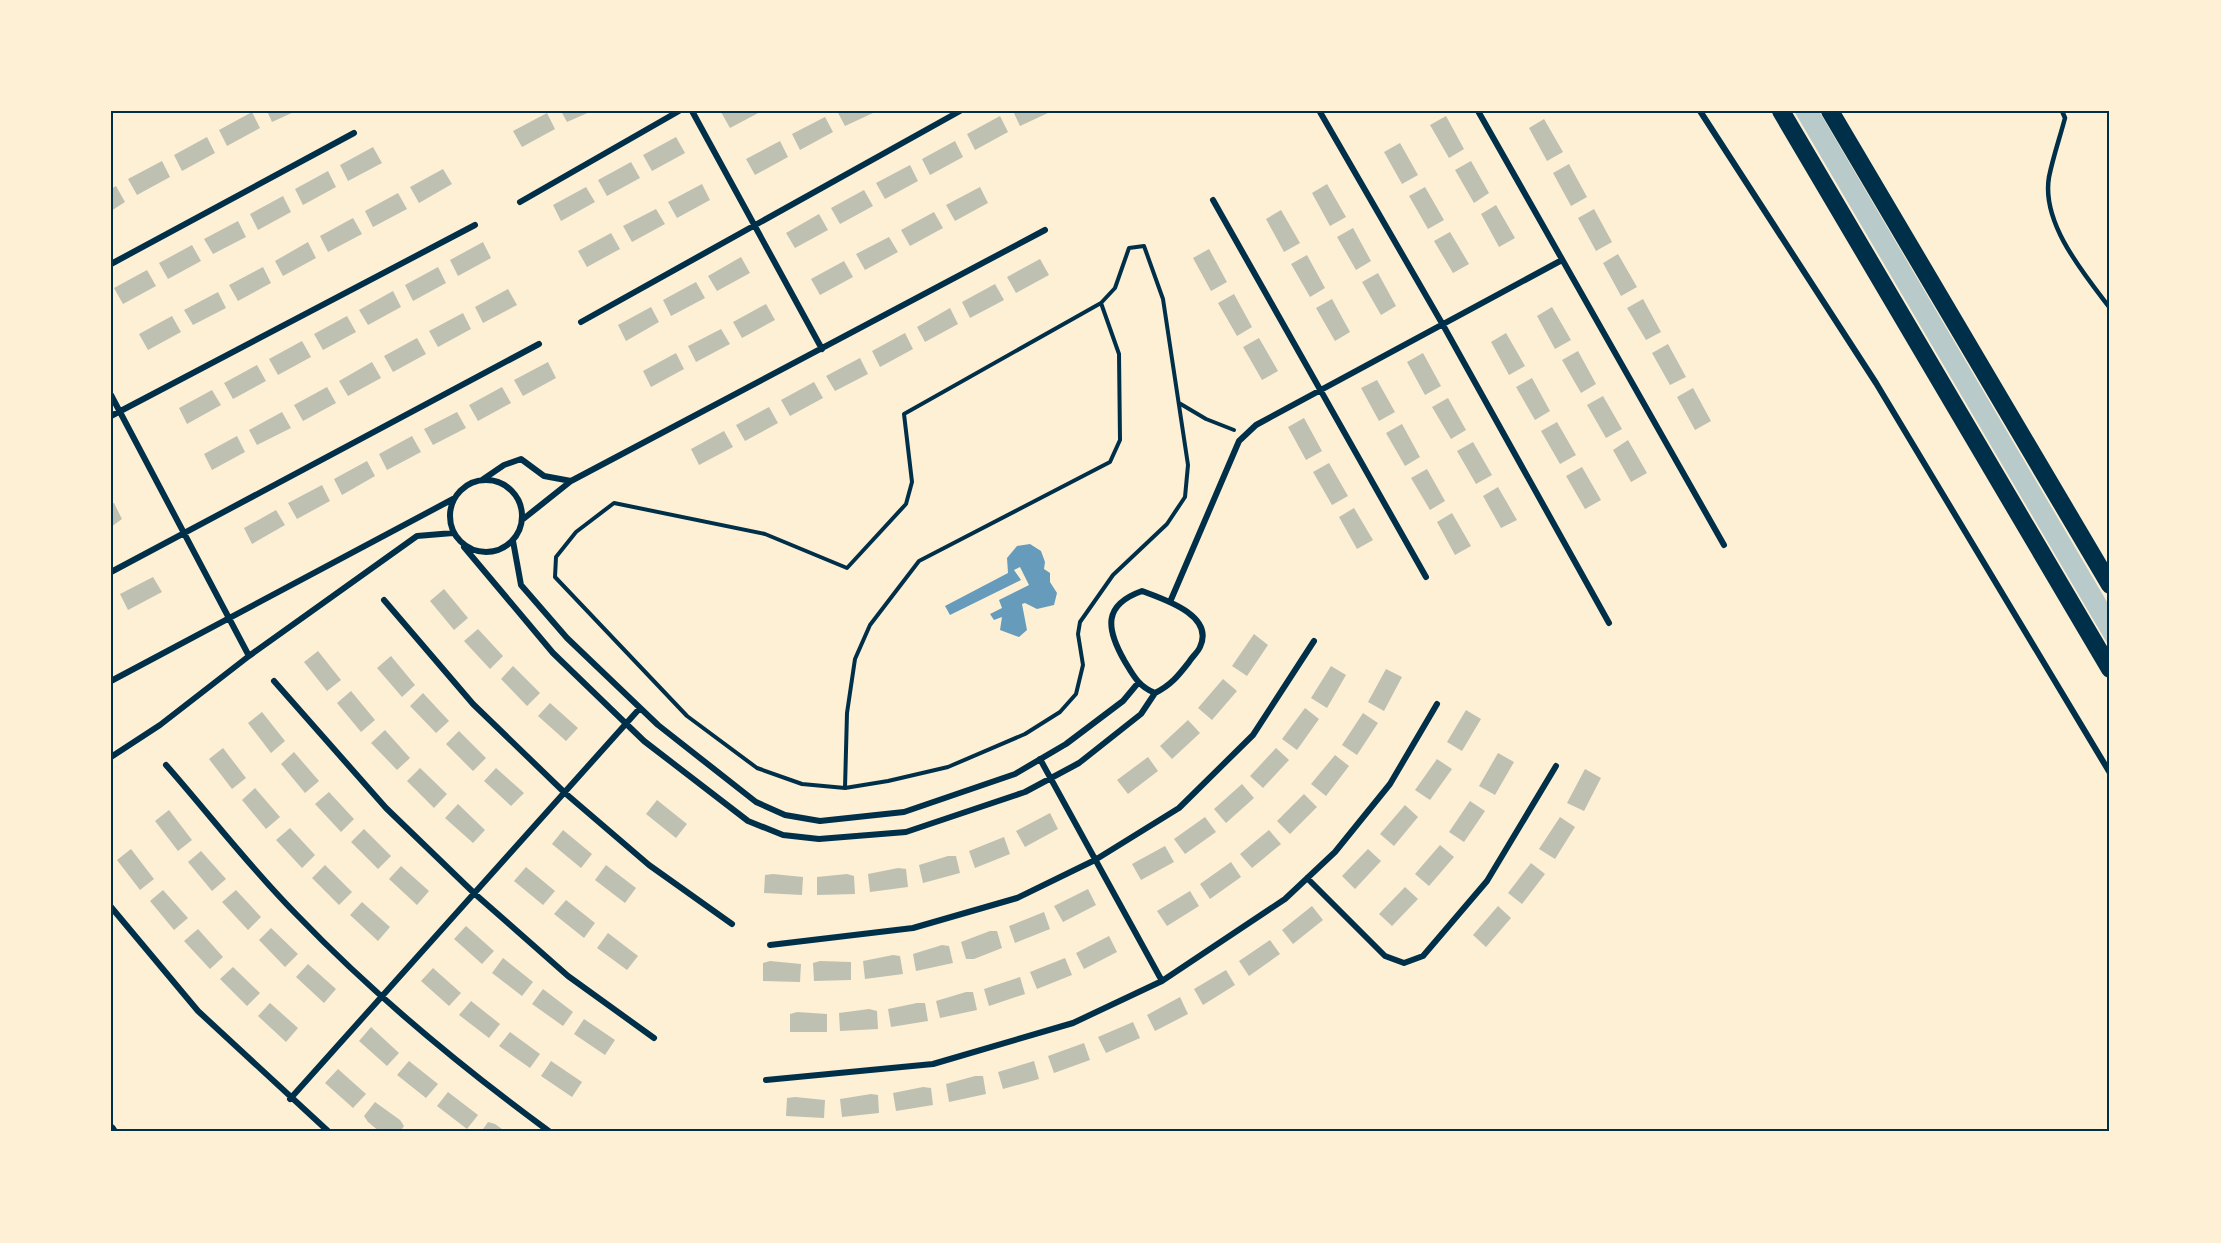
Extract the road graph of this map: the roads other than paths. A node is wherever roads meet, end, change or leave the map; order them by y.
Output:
1 (679, 111) edge
2 (692, 111) edge
3 (960, 111) edge
4 (1478, 111) edge
5 (1700, 111) edge
6 (1781, 111) edge
7 (1830, 111) edge
8 (2062, 111) edge
9 (1320, 112) edge
10 (354, 133) dead end
11 (1214, 201) dead end
12 (520, 202) dead end
13 (753, 224) junction
14 (475, 225) dead end
15 (1045, 230) dead end
16 (1562, 260) junction
17 (111, 264) edge
18 (2110, 308) edge
19 (581, 322) dead end
20 (1443, 325) junction
21 (539, 344) dead end
22 (822, 349) junction
23 (1320, 391) junction
24 (111, 395) edge
25 (119, 411) junction
26 (111, 416) edge
27 (482, 480) junction
28 (571, 481) junction
29 (453, 499) junction
30 (522, 520) junction
31 (184, 531) junction
32 (453, 533) junction
33 (513, 541) junction
34 (1724, 545) dead end
35 (464, 547) junction
36 (111, 572) edge
37 (1426, 577) dead end
38 (2110, 585) edge
39 (384, 600) dead end
40 (1170, 602) junction
41 (230, 617) junction
42 (1609, 623) dead end
43 (1314, 641) dead end
44 (249, 656) junction
45 (2110, 669) edge
46 (111, 681) edge
47 (274, 681) dead end
48 (1138, 683) junction
49 (1155, 693) junction
50 (1437, 704) dead end
51 (640, 708) junction
52 (626, 725) junction
53 (111, 757) edge
54 (1040, 759) junction
55 (166, 765) dead end
56 (1556, 766) dead end
57 (2110, 773) edge
58 (1050, 778) junction
59 (565, 793) junction
60 (1095, 860) junction
61 (1307, 878) junction
62 (475, 894) junction
63 (111, 908) edge
64 (732, 924) dead end
65 (770, 945) dead end
66 (1162, 981) junction
67 (381, 998) junction
68 (654, 1038) dead end
69 (766, 1080) dead end
70 (290, 1099) junction
71 (329, 1132) edge
72 (550, 1132) edge

1 - 12 street
2 - 13 street
3 - 13 street
4 - 16 street
5 - 57 street
6 - 45 highway
7 - 38 highway
8 - 18 lane
9 - 20 street
10 - 17 street
11 - 23 street
13 - 19 street
13 - 22 street
14 - 25 street
15 - 22 street
16 - 20 street
16 - 34 street
20 - 23 street
20 - 42 street
21 - 31 street
22 - 28 street
23 - 37 street
23 - 40 street
24 - 25 street
25 - 26 street
25 - 31 street
27 - 28 street
27 - 29 street
27 - 30 street
28 - 30 street
29 - 32 street
29 - 41 street
30 - 33 street
31 - 36 street
31 - 41 street
32 - 35 street
32 - 44 street
33 - 35 street
33 - 51 street
35 - 52 street
39 - 59 street
40 - 48 street
40 - 49 street
41 - 44 street
41 - 46 street
43 - 60 street
44 - 53 street
47 - 62 street
48 - 49 street
48 - 54 street
49 - 58 street
50 - 61 street
51 - 52 street
51 - 54 street
52 - 58 street
52 - 59 street
54 - 58 street
55 - 67 street
56 - 61 street
58 - 60 street
59 - 62 street
59 - 64 street
60 - 65 street
60 - 66 street
61 - 66 street
62 - 67 street
62 - 68 street
63 - 70 street
66 - 69 street
67 - 70 street
67 - 72 street
70 - 71 street

